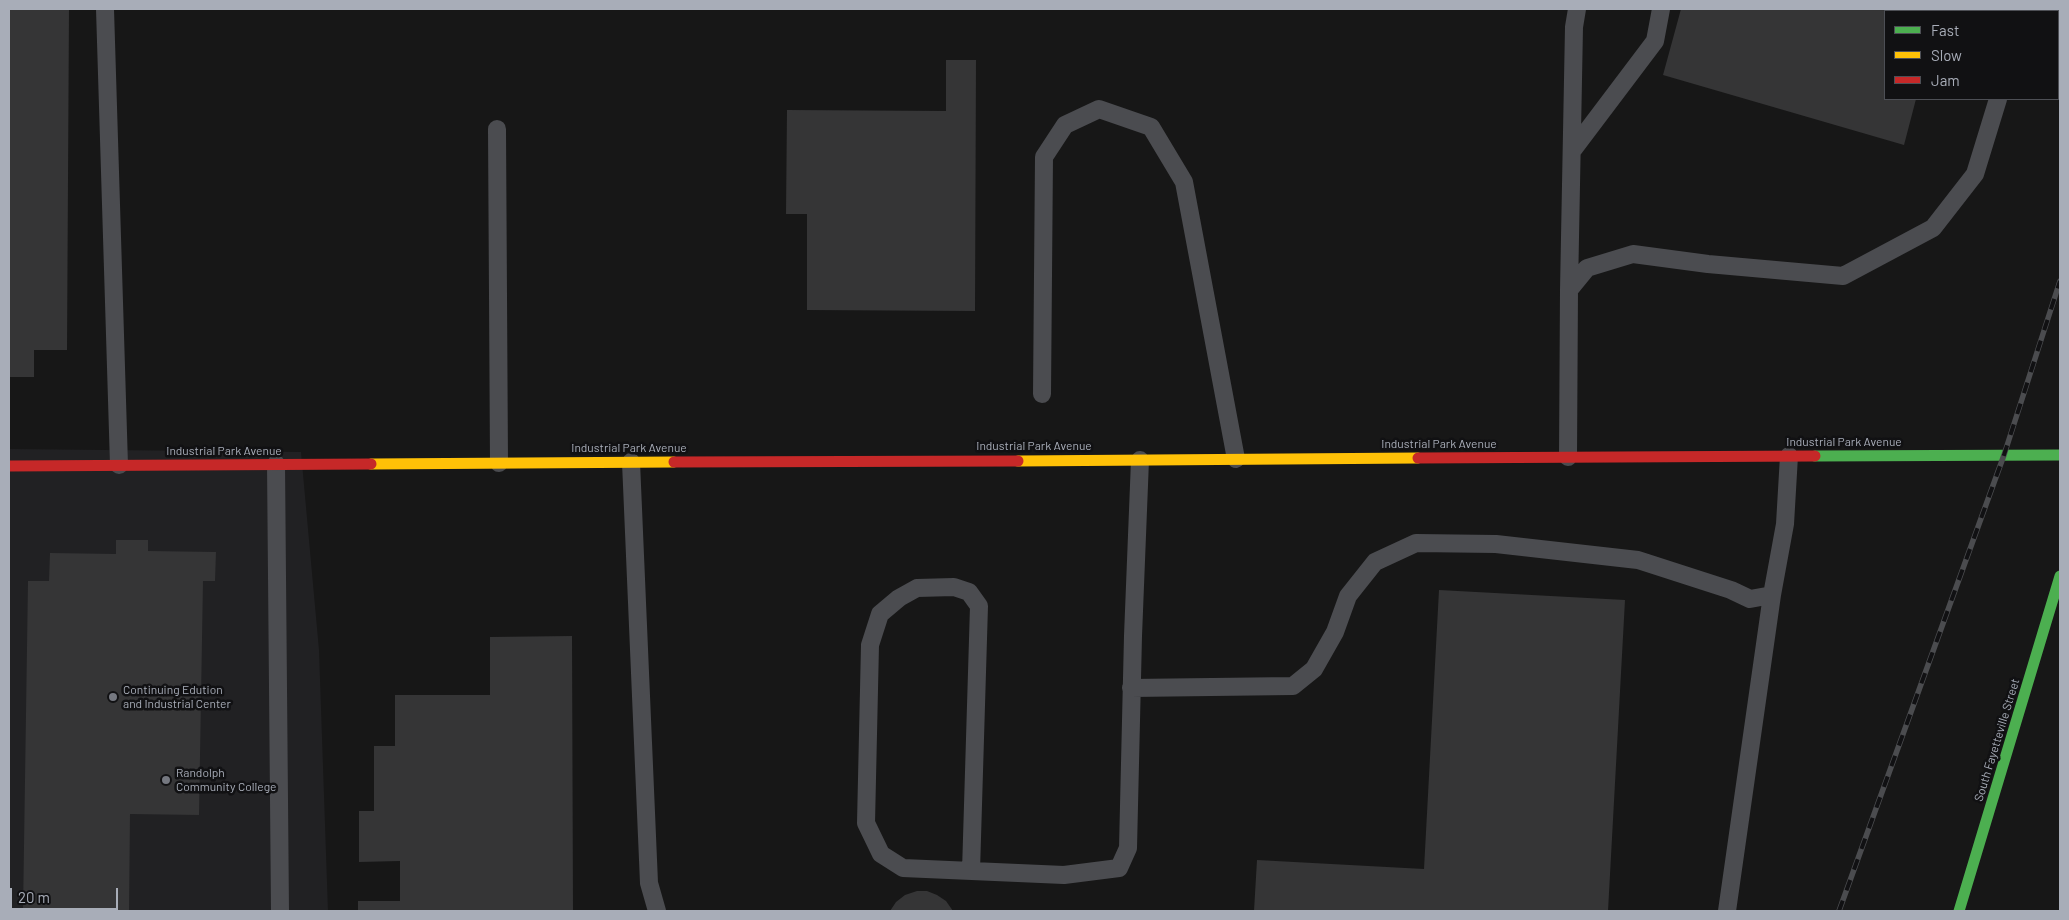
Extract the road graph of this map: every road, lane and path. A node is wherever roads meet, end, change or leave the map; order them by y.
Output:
1 (105, 9) edge
2 (1576, 9) edge
3 (1662, 9) edge
4 (1998, 100) edge
5 (497, 129) dead end
6 (1572, 151) junction
7 (1569, 290) junction
8 (1042, 394) dead end
9 (2060, 455) edge
10 (1789, 456) junction
11 (1568, 457) junction
12 (1236, 459) junction
13 (1140, 460) junction
14 (631, 462) junction
15 (499, 463) junction
16 (276, 464) junction
17 (118, 465) junction
18 (9, 466) edge
19 (2060, 576) edge
20 (1772, 596) junction
21 (1131, 688) junction
22 (971, 871) junction
23 (280, 911) edge
24 (657, 911) edge
25 (1727, 911) edge
26 (1959, 911) edge

1 - 17 lane
2 - 6 lane
3 - 6 lane
4 - 7 lane
5 - 15 lane
6 - 7 lane
7 - 11 lane
8 - 12 lane
9 - 10 street, Industrial Park Avenue
10 - 11 street, Industrial Park Avenue
10 - 20 lane
11 - 12 street, Industrial Park Avenue
12 - 13 street, Industrial Park Avenue
13 - 14 street, Industrial Park Avenue
13 - 21 lane
14 - 15 street, Industrial Park Avenue
14 - 24 lane
15 - 16 street, Industrial Park Avenue
16 - 17 street, Industrial Park Avenue
16 - 23 lane
17 - 18 street, Industrial Park Avenue
19 - 26 street, South Fayetteville Street
20 - 21 lane
20 - 25 lane
21 - 22 lane
22 - 22 lane

